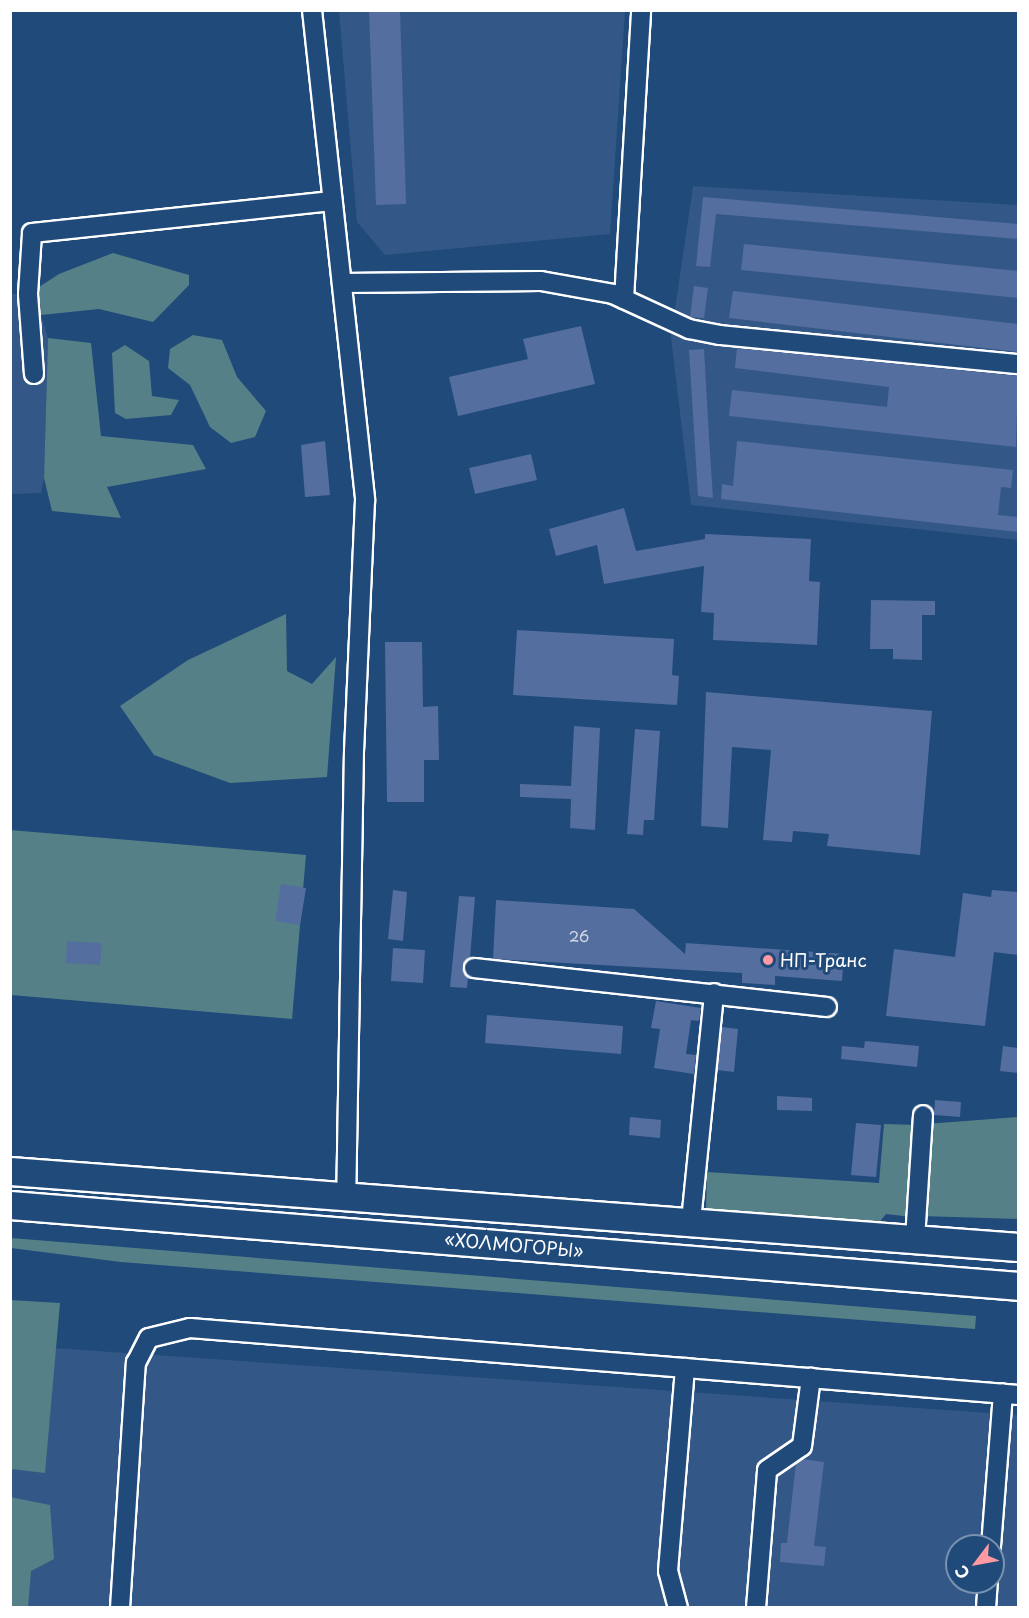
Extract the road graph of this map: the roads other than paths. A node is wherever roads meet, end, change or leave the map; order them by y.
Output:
1 (312, 10) edge
2 (641, 10) edge
3 (332, 201) junction
4 (342, 283) junction
5 (624, 299) junction
6 (1018, 363) edge
7 (34, 374) dead end
8 (474, 968) dead end
9 (714, 993) junction
10 (826, 1007) dead end
11 (923, 1114) dead end
12 (10, 1171) edge
13 (346, 1197) junction
14 (10, 1205) edge
15 (691, 1221) junction
16 (915, 1239) junction
17 (1018, 1247) edge
18 (1018, 1286) edge
19 (685, 1368) junction
20 (811, 1378) junction
21 (1011, 1394) edge
22 (993, 1534) edge
23 (120, 1608) edge
24 (678, 1608) edge
25 (756, 1608) edge

1 - 3 street
2 - 5 street
3 - 4 street
3 - 7 street
4 - 5 street
4 - 13 street
5 - 6 street
8 - 9 street
9 - 10 street
9 - 15 street
11 - 16 street
12 - 13 highway, «ХОЛМОГОРЫ»
13 - 15 highway, «ХОЛМОГОРЫ»
14 - 18 highway, «ХОЛМОГОРЫ»
15 - 16 highway, «ХОЛМОГОРЫ»
16 - 17 highway, «ХОЛМОГОРЫ»
19 - 20 street
19 - 23 street
19 - 24 street
20 - 21 street
20 - 25 street
21 - 22 street

